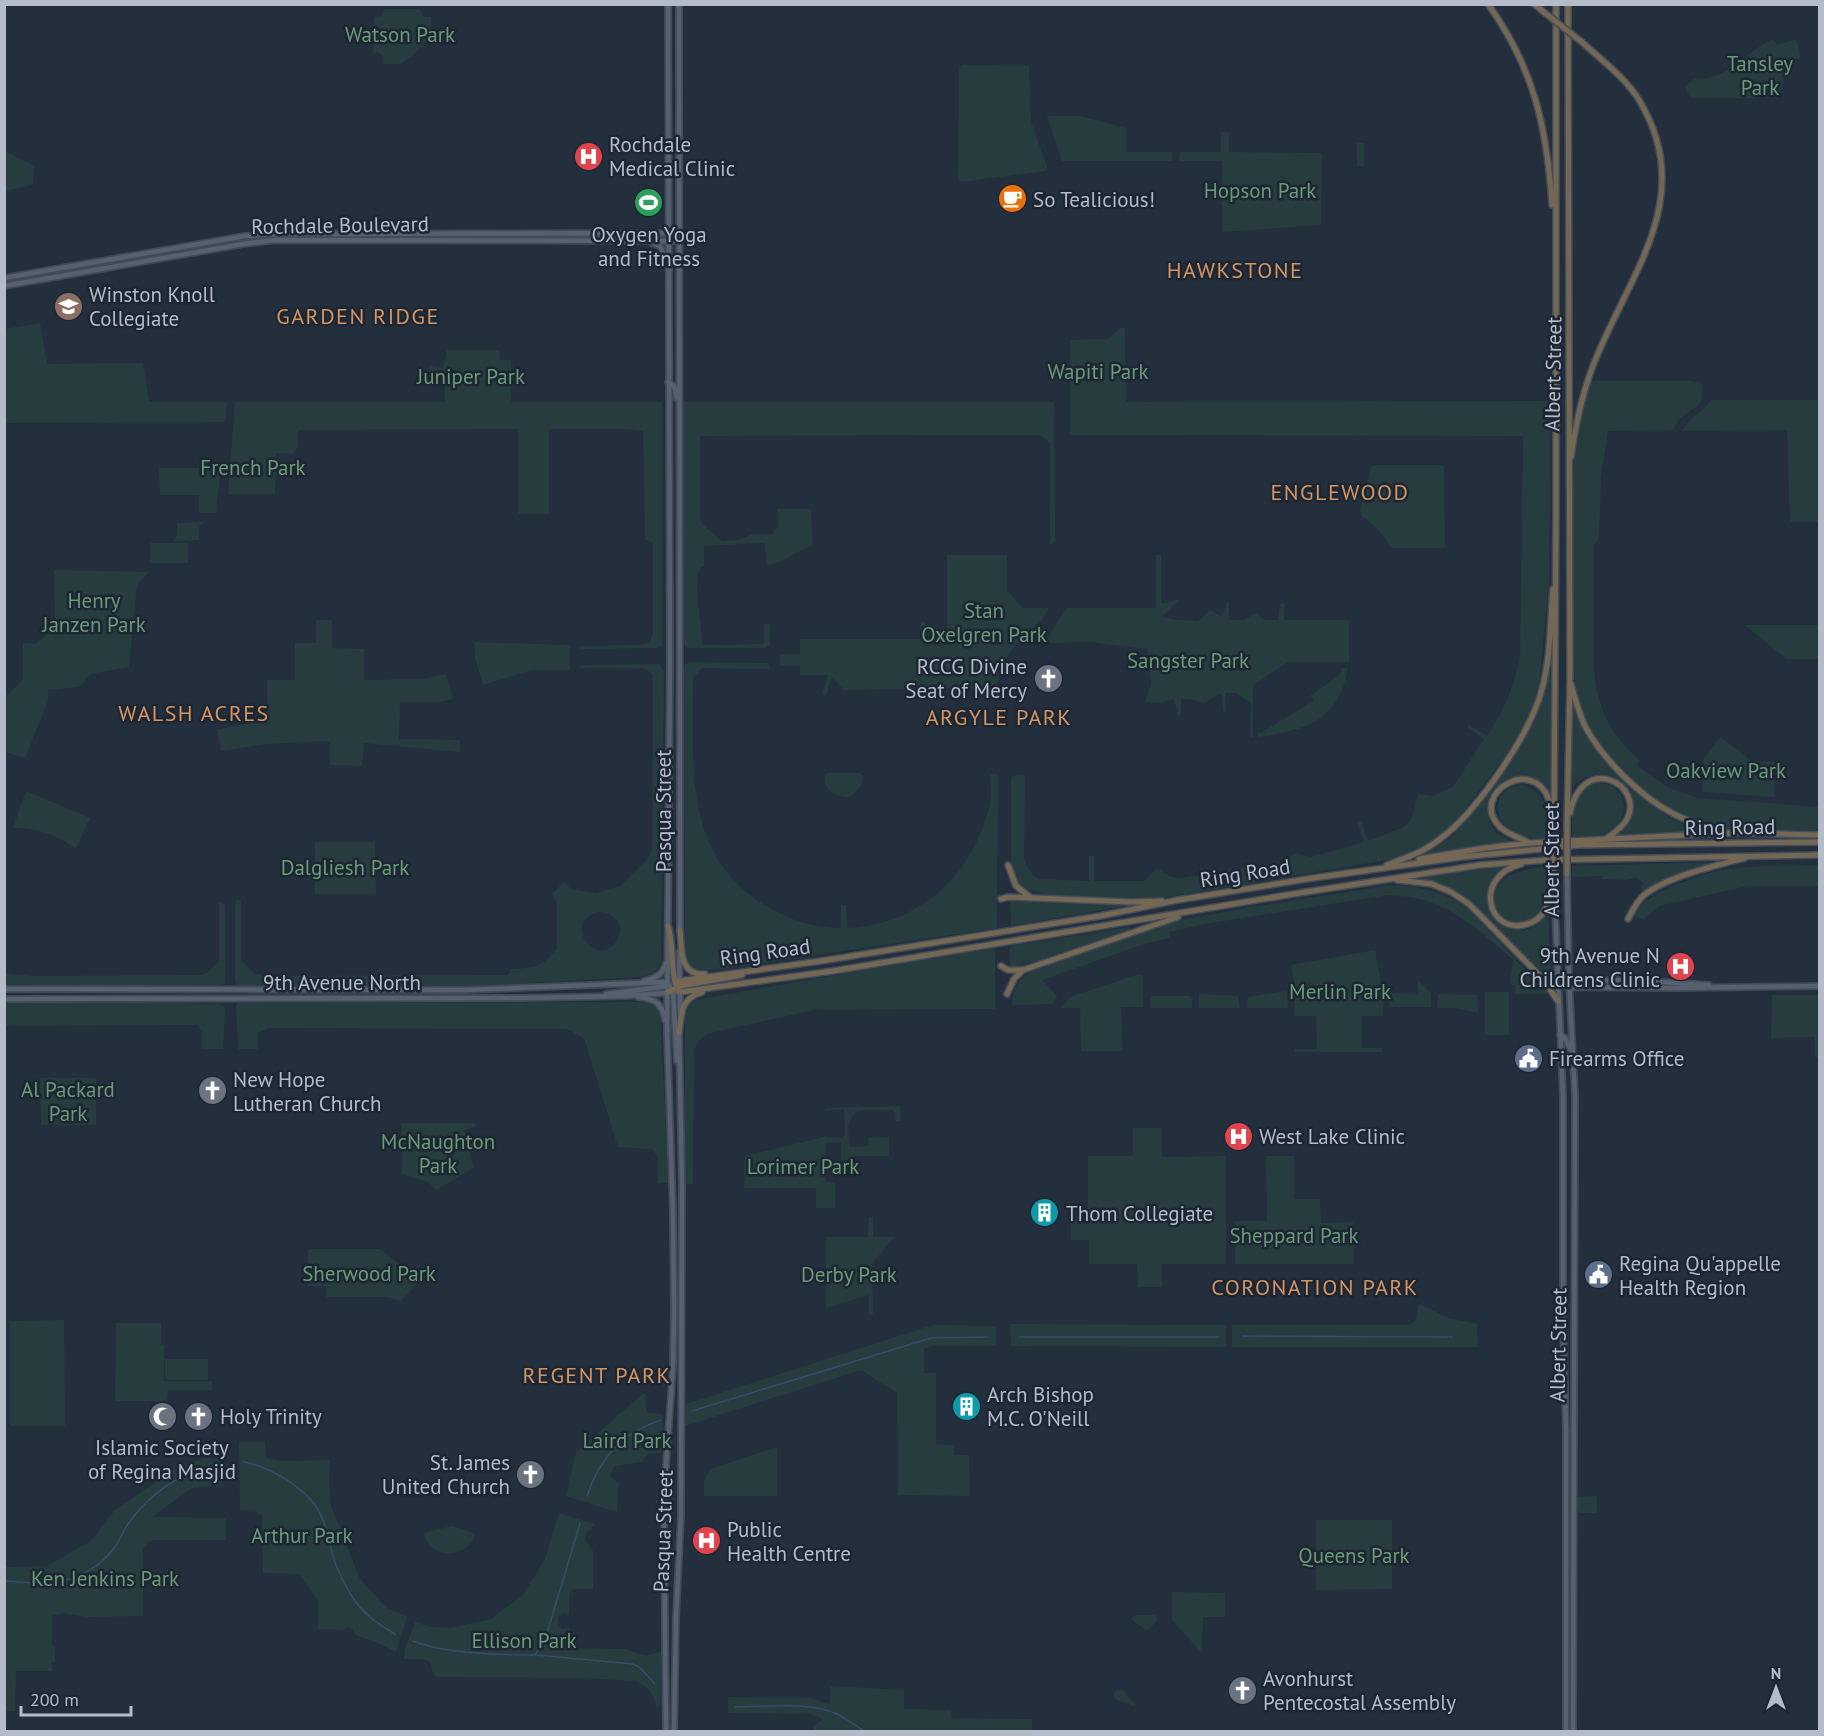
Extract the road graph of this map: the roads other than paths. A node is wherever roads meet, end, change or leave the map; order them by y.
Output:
1 (668, 4) edge
2 (680, 4) edge
3 (1488, 4) edge
4 (1534, 4) edge
5 (1556, 4) edge
6 (1568, 4) edge
7 (1556, 224) junction
8 (592, 233) junction
9 (667, 233) junction
10 (680, 233) junction
11 (579, 240) junction
12 (644, 240) junction
13 (667, 241) junction
14 (680, 241) junction
15 (668, 270) junction
16 (4, 278) edge
17 (4, 286) edge
18 (668, 382) junction
19 (679, 416) junction
20 (1569, 476) junction
21 (1556, 557) junction
22 (1570, 678) junction
23 (1554, 826) junction
24 (1567, 826) junction
25 (1729, 833) junction
26 (1820, 835) edge
27 (1606, 839) junction
28 (1820, 842) edge
29 (1529, 843) junction
30 (1820, 855) edge
31 (1754, 856) junction
32 (1547, 860) junction
33 (1008, 865) dead end
34 (1376, 869) junction
35 (1553, 874) junction
36 (1567, 874) joint
37 (1384, 880) junction
38 (1031, 897) junction
39 (1001, 899) dead end
40 (1178, 900) junction
41 (1196, 911) junction
42 (1628, 919) dead end
43 (668, 926) junction
44 (680, 930) junction
45 (668, 952) junction
46 (1001, 966) dead end
47 (1023, 970) junction
48 (752, 972) junction
49 (1544, 979) junction
50 (637, 984) junction
51 (1569, 984) junction
52 (1557, 985) junction
53 (1715, 986) junction
54 (1820, 986) edge
55 (673, 987) junction
56 (1579, 987) junction
57 (716, 988) junction
58 (4, 989) edge
59 (1007, 994) dead end
60 (624, 996) junction
61 (592, 997) junction
62 (4, 999) edge
63 (1570, 1000) junction
64 (1558, 1001) junction
65 (667, 1032) junction
66 (679, 1033) junction
67 (1560, 1035) junction
68 (1573, 1052) junction
69 (680, 1069) junction
70 (666, 1731) edge
71 (674, 1731) edge
72 (1566, 1731) edge
73 (1573, 1731) edge

1 - 9 main road, Pasqua Street
2 - 10 main road, Pasqua Street
3 - 7 highway
4 - 20 highway, bridge
5 - 7 highway, Albert Street
6 - 20 highway, Albert Street
7 - 21 highway, Albert Street
8 - 9 main road, Rochdale Boulevard
8 - 11 main road
8 - 16 main road, Rochdale Boulevard
9 - 10 main road, Rochdale Boulevard
9 - 13 main road, Pasqua Street
10 - 14 main road, Pasqua Street
11 - 12 main road, Rochdale Boulevard
11 - 17 main road, Rochdale Boulevard
12 - 13 main road, Rochdale Boulevard
12 - 15 main road
13 - 14 main road, Rochdale Boulevard
13 - 15 main road, Pasqua Street
14 - 19 main road, Pasqua Street
15 - 18 main road, Pasqua Street
18 - 19 main road
18 - 43 main road, Pasqua Street
19 - 44 main road, Pasqua Street
20 - 22 highway, Albert Street
21 - 23 highway, Albert Street
21 - 34 highway
22 - 24 highway, Albert Street
22 - 25 highway
23 - 29 highway
23 - 35 highway, Albert Street, bridge
24 - 27 highway
24 - 36 highway, Albert Street, bridge
25 - 26 highway
25 - 27 highway
27 - 29 highway
28 - 34 highway, Ring Road
29 - 34 highway
30 - 31 highway, Ring Road
31 - 32 highway, Ring Road
31 - 42 highway
32 - 35 highway
32 - 37 highway, Ring Road
33 - 38 highway
34 - 40 highway, Ring Road
35 - 52 main road, Albert Street
36 - 51 main road, Albert Street
37 - 41 highway, Ring Road
37 - 49 highway
38 - 39 highway
38 - 40 highway
40 - 48 highway, Ring Road
41 - 47 highway
41 - 57 highway, Ring Road
43 - 45 main road, Pasqua Street
43 - 55 highway
44 - 48 highway
44 - 55 main road, Pasqua Street
45 - 50 main road
45 - 55 main road, Pasqua Street
46 - 47 highway
47 - 59 highway
48 - 55 highway, Ring Road
49 - 52 highway
49 - 64 highway
50 - 55 main road, 9th Avenue North
50 - 58 main road, 9th Avenue North
51 - 52 main road
51 - 53 main road
51 - 56 main road
51 - 63 main road, Albert Street
52 - 64 main road, Albert Street
53 - 54 main road
53 - 56 main road
55 - 57 highway, Ring Road
55 - 60 main road, 9th Avenue North
55 - 61 main road
55 - 65 main road, Pasqua Street
55 - 66 main road, Pasqua Street
55 - 69 main road
56 - 63 main road
57 - 66 highway
60 - 61 main road, 9th Avenue North
60 - 65 main road
61 - 62 main road, 9th Avenue North
63 - 68 main road, Albert Street
64 - 67 main road, Albert Street
65 - 70 main road, Pasqua Street
66 - 69 main road, Pasqua Street
67 - 68 main road
67 - 72 main road, Albert Street
68 - 73 main road, Albert Street
69 - 71 main road, Pasqua Street

